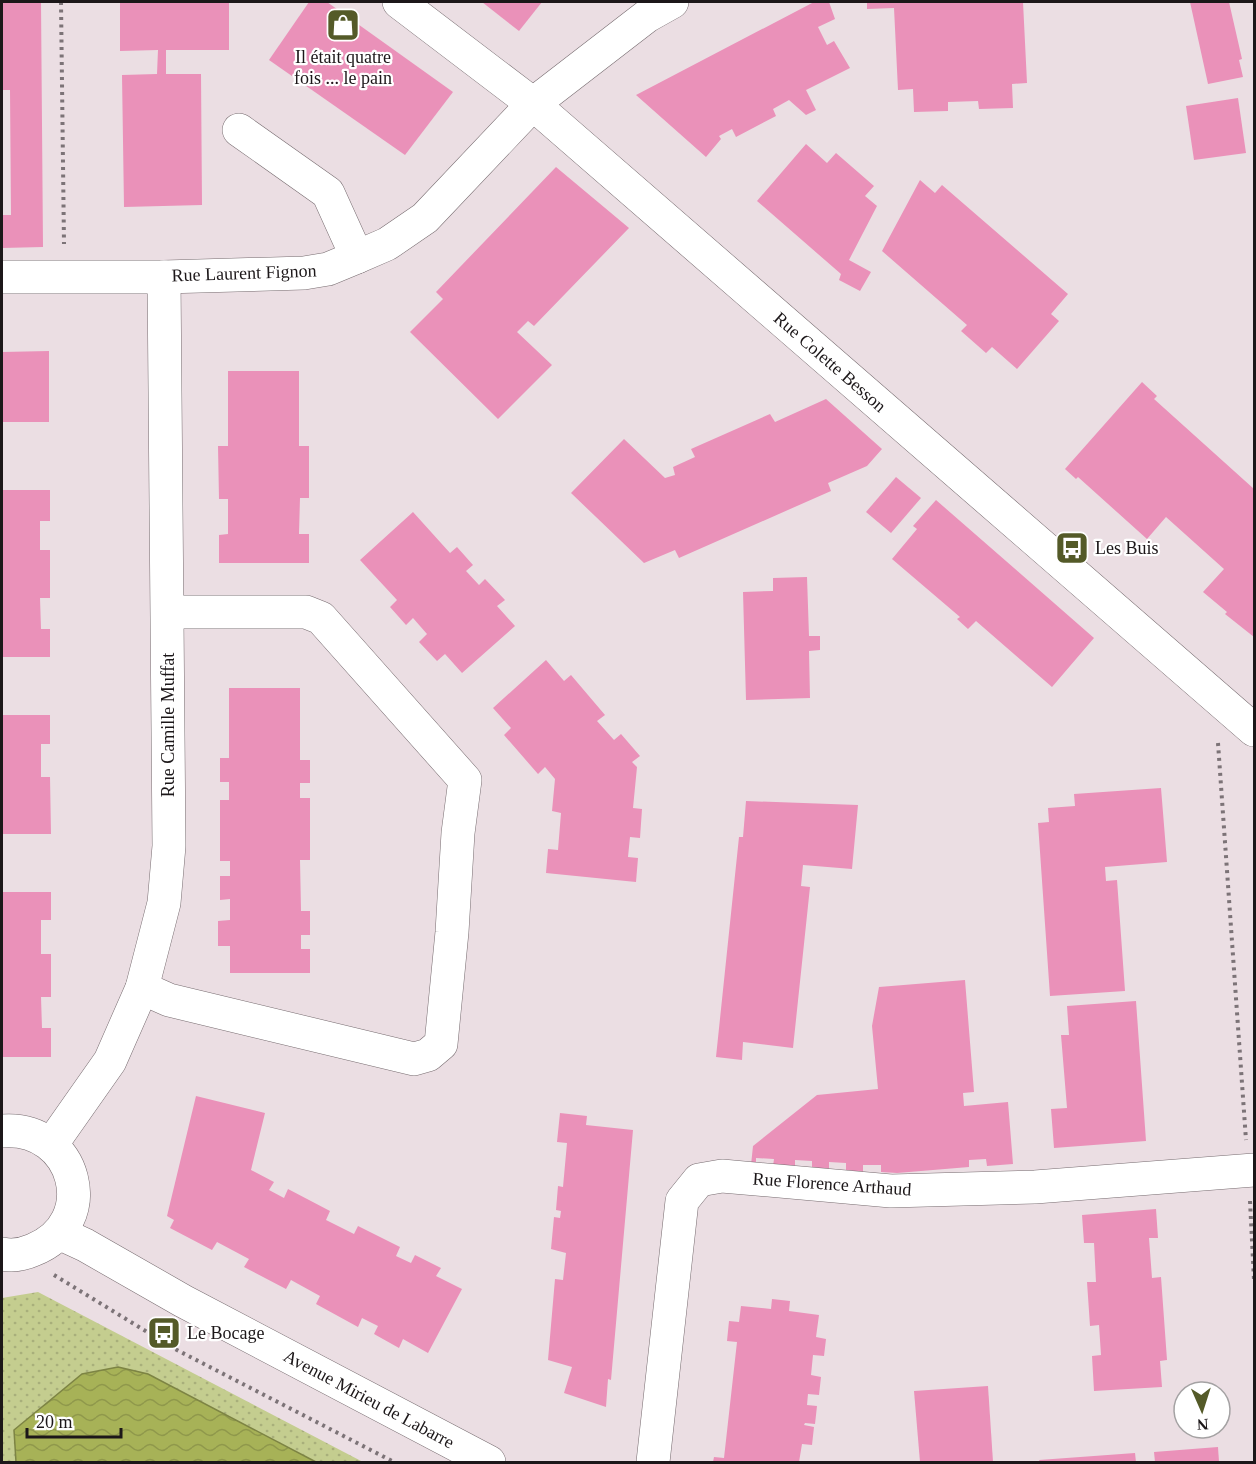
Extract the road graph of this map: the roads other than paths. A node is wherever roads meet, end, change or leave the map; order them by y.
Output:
1 (399, 2) edge
2 (672, 2) edge
3 (533, 104) junction
4 (239, 130) dead end
5 (357, 257) junction
6 (2, 277) edge
7 (164, 277) junction
8 (168, 612) junction
9 (1254, 730) edge
10 (142, 988) junction
11 (2, 1131) edge
12 (51, 1145) junction
13 (1251, 1170) edge
14 (59, 1233) junction
15 (2, 1254) edge
16 (489, 1462) edge
17 (652, 1462) edge

1 - 3 street, Rue Colette Besson
2 - 3 street, Rue Laurent Fignon
3 - 5 street, Rue Laurent Fignon
3 - 9 street, Rue Colette Besson
4 - 5 street
5 - 7 street, Rue Laurent Fignon
6 - 7 street, Rue Laurent Fignon
7 - 8 street, Rue Camille Muffat
8 - 10 street, Rue Camille Muffat
8 - 10 street
10 - 12 street, Rue Camille Muffat
11 - 12 street
12 - 14 street
13 - 17 street, Rue Florence Arthaud
14 - 15 street
14 - 16 street, Avenue Mirieu de Labarre

